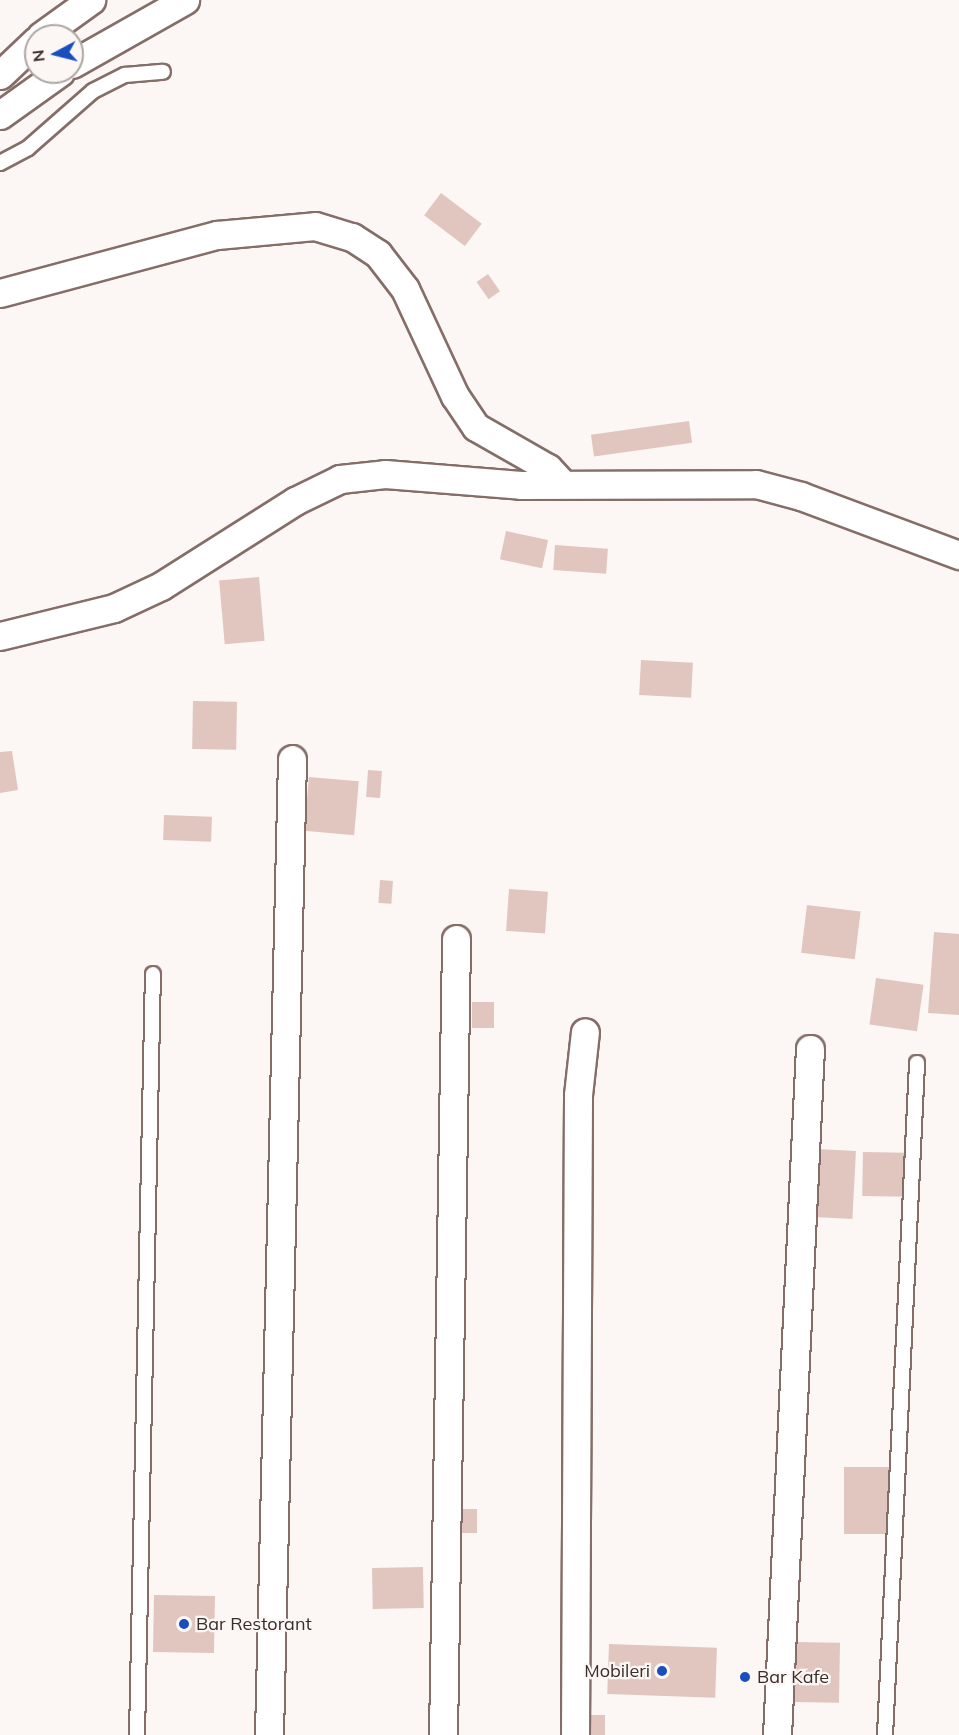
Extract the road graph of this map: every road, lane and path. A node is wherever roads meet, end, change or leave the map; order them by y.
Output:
1 (91, 0) edge
2 (185, 0) edge
3 (58, 24) edge
4 (24, 52) edge
5 (84, 57) edge
6 (163, 72) dead end
7 (0, 75) edge
8 (43, 84) edge
9 (0, 115) edge
10 (0, 163) edge
11 (0, 292) edge
12 (563, 484) junction
13 (959, 555) edge
14 (0, 636) edge
15 (292, 759) dead end
16 (456, 939) dead end
17 (153, 974) dead end
18 (585, 1032) dead end
19 (810, 1049) dead end
20 (917, 1063) dead end
21 (137, 1735) edge
22 (269, 1735) edge
23 (443, 1735) edge
24 (575, 1735) edge
25 (777, 1735) edge
26 (885, 1735) edge

1 - 3 street
2 - 5 street
4 - 7 street
6 - 10 lane
8 - 9 street
11 - 12 street
12 - 13 street
12 - 14 street
15 - 22 street
16 - 23 street
17 - 21 lane
18 - 24 street
19 - 25 street
20 - 26 lane

